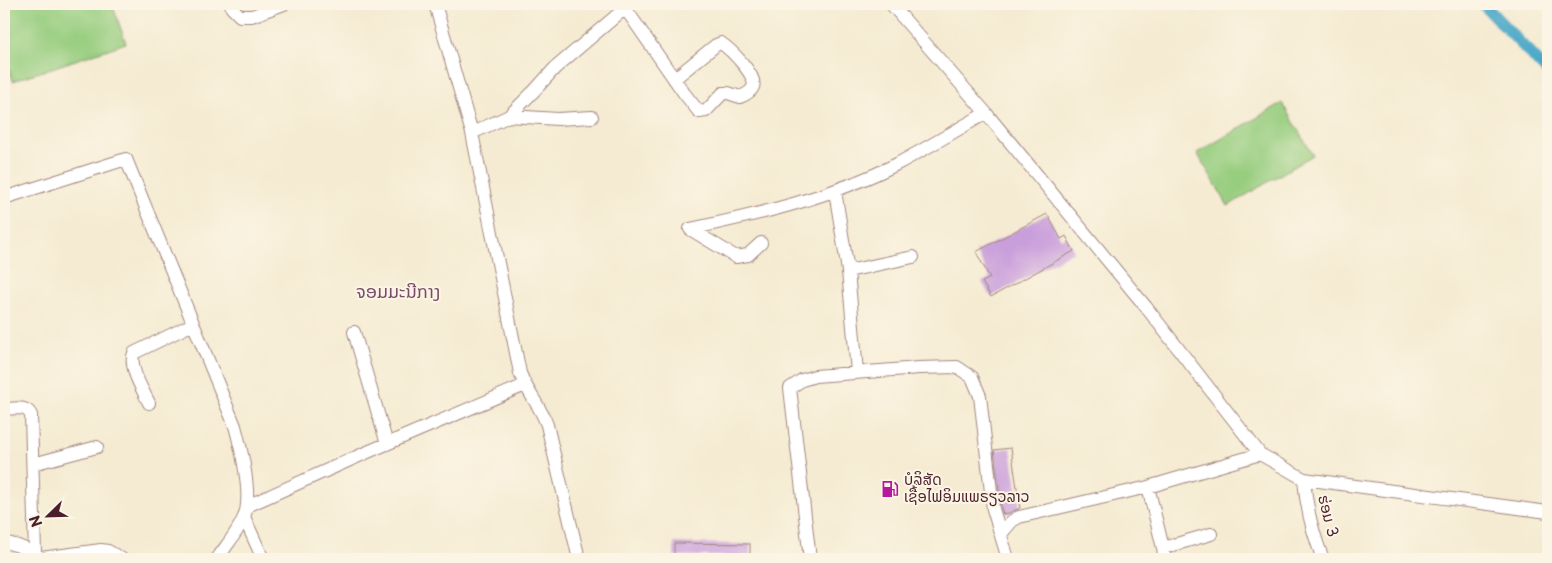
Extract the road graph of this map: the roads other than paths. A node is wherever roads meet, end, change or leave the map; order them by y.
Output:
1 (231, 4) edge
2 (284, 4) edge
3 (435, 4) edge
4 (891, 4) edge
5 (628, 6) edge
6 (674, 80) junction
7 (986, 113) junction
8 (509, 116) junction
9 (592, 117) dead end
10 (472, 133) junction
11 (835, 191) junction
12 (4, 198) edge
13 (761, 243) dead end
14 (913, 257) dead end
15 (848, 271) junction
16 (193, 324) junction
17 (354, 332) dead end
18 (857, 372) junction
19 (524, 385) junction
20 (149, 403) dead end
21 (4, 409) edge
22 (387, 444) junction
23 (97, 447) dead end
24 (1260, 454) junction
25 (33, 464) junction
26 (1304, 479) junction
27 (1148, 487) junction
28 (246, 512) junction
29 (1548, 512) edge
30 (1001, 534) junction
31 (1211, 534) dead end
32 (4, 542) edge
33 (1164, 554) edge
34 (31, 555) edge
35 (122, 559) edge
36 (217, 559) edge
37 (263, 559) edge
38 (579, 559) edge
39 (810, 559) edge
40 (1008, 559) edge
41 (1323, 559) edge

1 - 2 street
3 - 10 street
4 - 7 street
5 - 6 street
5 - 8 street
6 - 6 street
7 - 11 street
7 - 24 street
8 - 9 street
8 - 10 street
10 - 19 street
11 - 13 street
11 - 15 street
12 - 16 street
14 - 15 street
15 - 18 street
16 - 20 street
16 - 28 street
17 - 22 street
18 - 30 street
18 - 39 street
19 - 22 street
19 - 38 street
21 - 25 street
22 - 28 street
23 - 25 street
24 - 26 street
24 - 27 street
25 - 34 street
26 - 29 street
26 - 41 street, ຮ່ອມ 3
27 - 30 street
27 - 33 street
28 - 36 street
28 - 37 street
30 - 40 street
31 - 33 street
32 - 34 street
34 - 35 street

